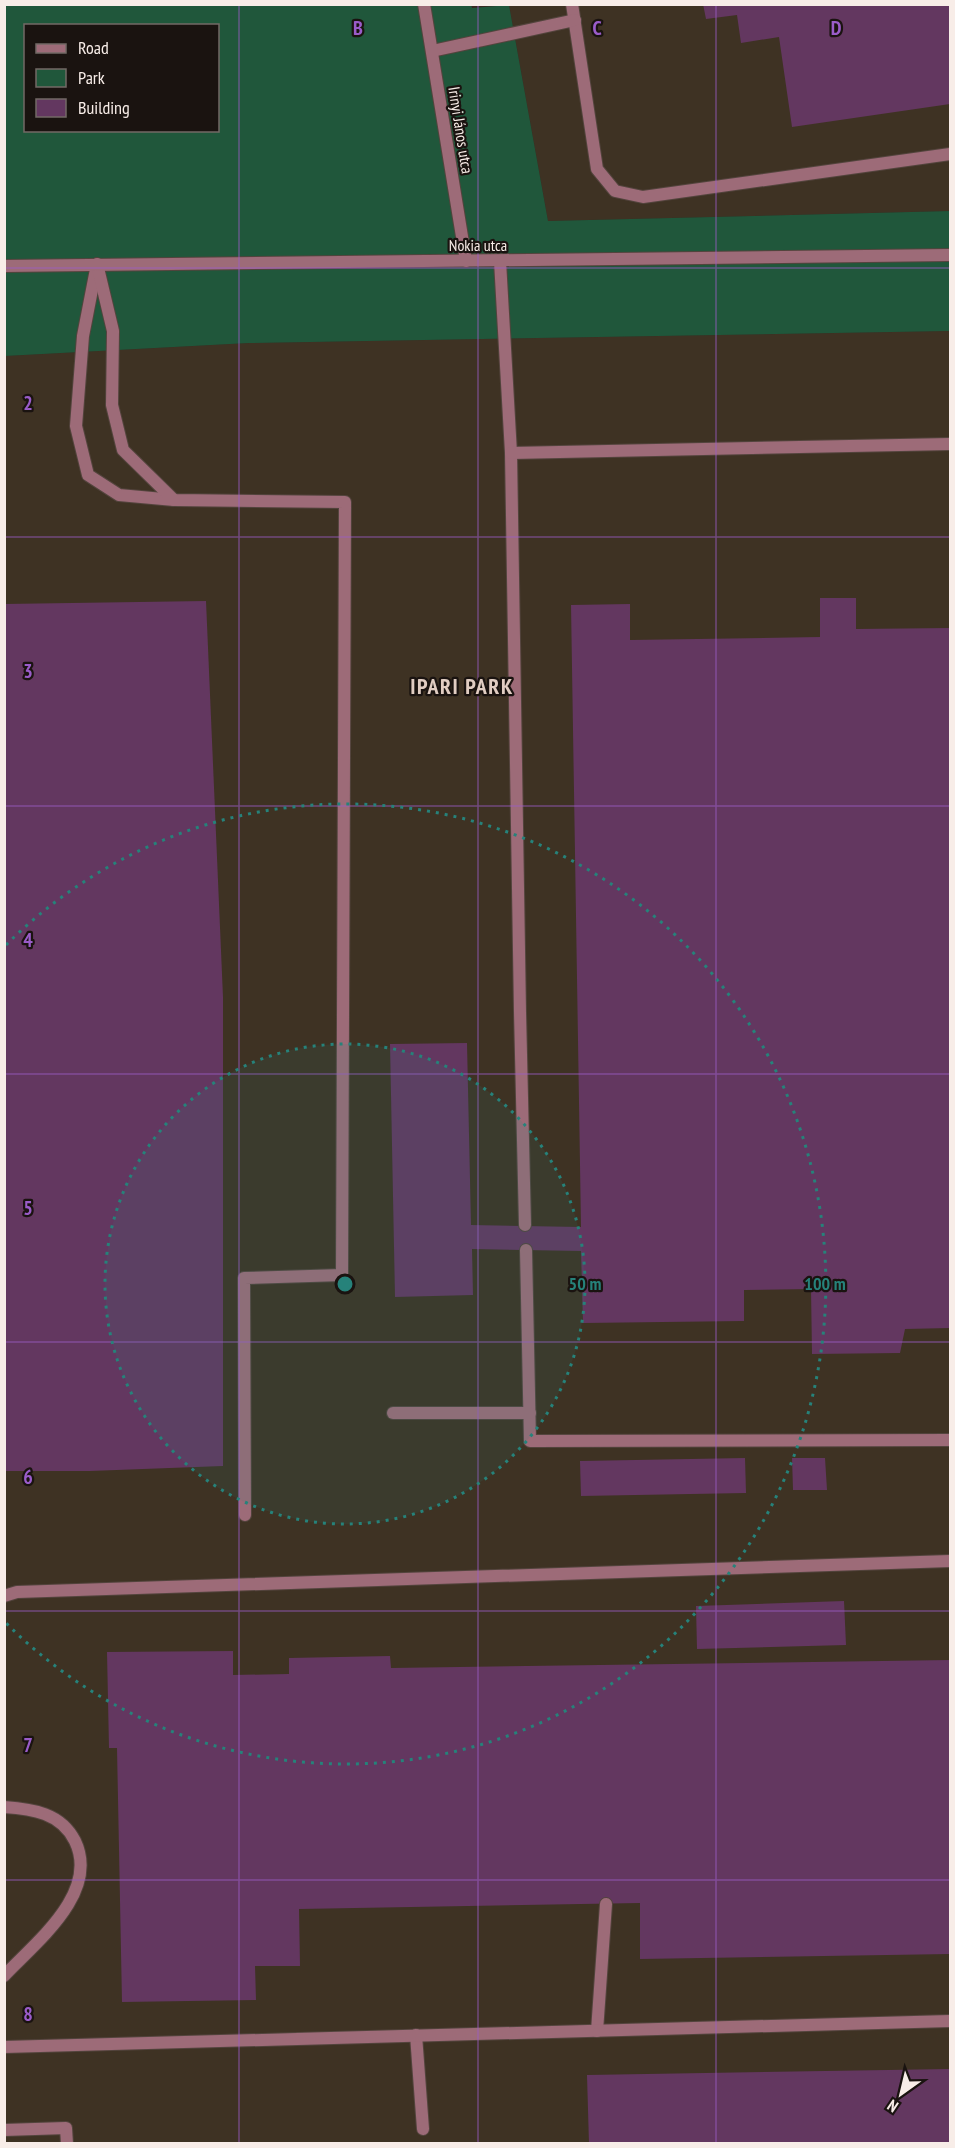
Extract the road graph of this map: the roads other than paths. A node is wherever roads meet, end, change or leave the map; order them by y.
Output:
1 (424, 4) edge
2 (572, 4) edge
3 (575, 20) junction
4 (432, 51) junction
5 (951, 154) edge
6 (951, 255) edge
7 (466, 261) junction
8 (500, 261) junction
9 (97, 264) junction
10 (4, 266) edge
11 (951, 444) edge
12 (511, 453) junction
13 (174, 500) junction
14 (525, 1225) dead end
15 (526, 1250) dead end
16 (393, 1413) dead end
17 (530, 1413) junction
18 (951, 1440) edge
19 (245, 1515) dead end
20 (951, 1561) edge
21 (4, 1596) edge
22 (4, 1807) edge
23 (606, 1904) dead end
24 (4, 1976) edge
25 (951, 2021) edge
26 (597, 2031) junction
27 (416, 2035) junction
28 (4, 2047) edge
29 (423, 2129) dead end
30 (4, 2130) edge
31 (67, 2144) edge

1 - 4 street, Irinyi János utca
2 - 3 street
3 - 4 street
3 - 5 street
4 - 7 street, Irinyi János utca
6 - 8 street, Nokia utca
7 - 8 street, Nokia utca
7 - 9 street, Nokia utca
8 - 12 street
9 - 10 street, Nokia utca
9 - 13 street
9 - 13 street
11 - 12 street
12 - 14 street
13 - 19 street
15 - 17 street
16 - 17 street
17 - 18 street
20 - 21 street
22 - 24 street
23 - 26 street
25 - 26 street
26 - 27 street
27 - 28 street
27 - 29 street
30 - 31 street

